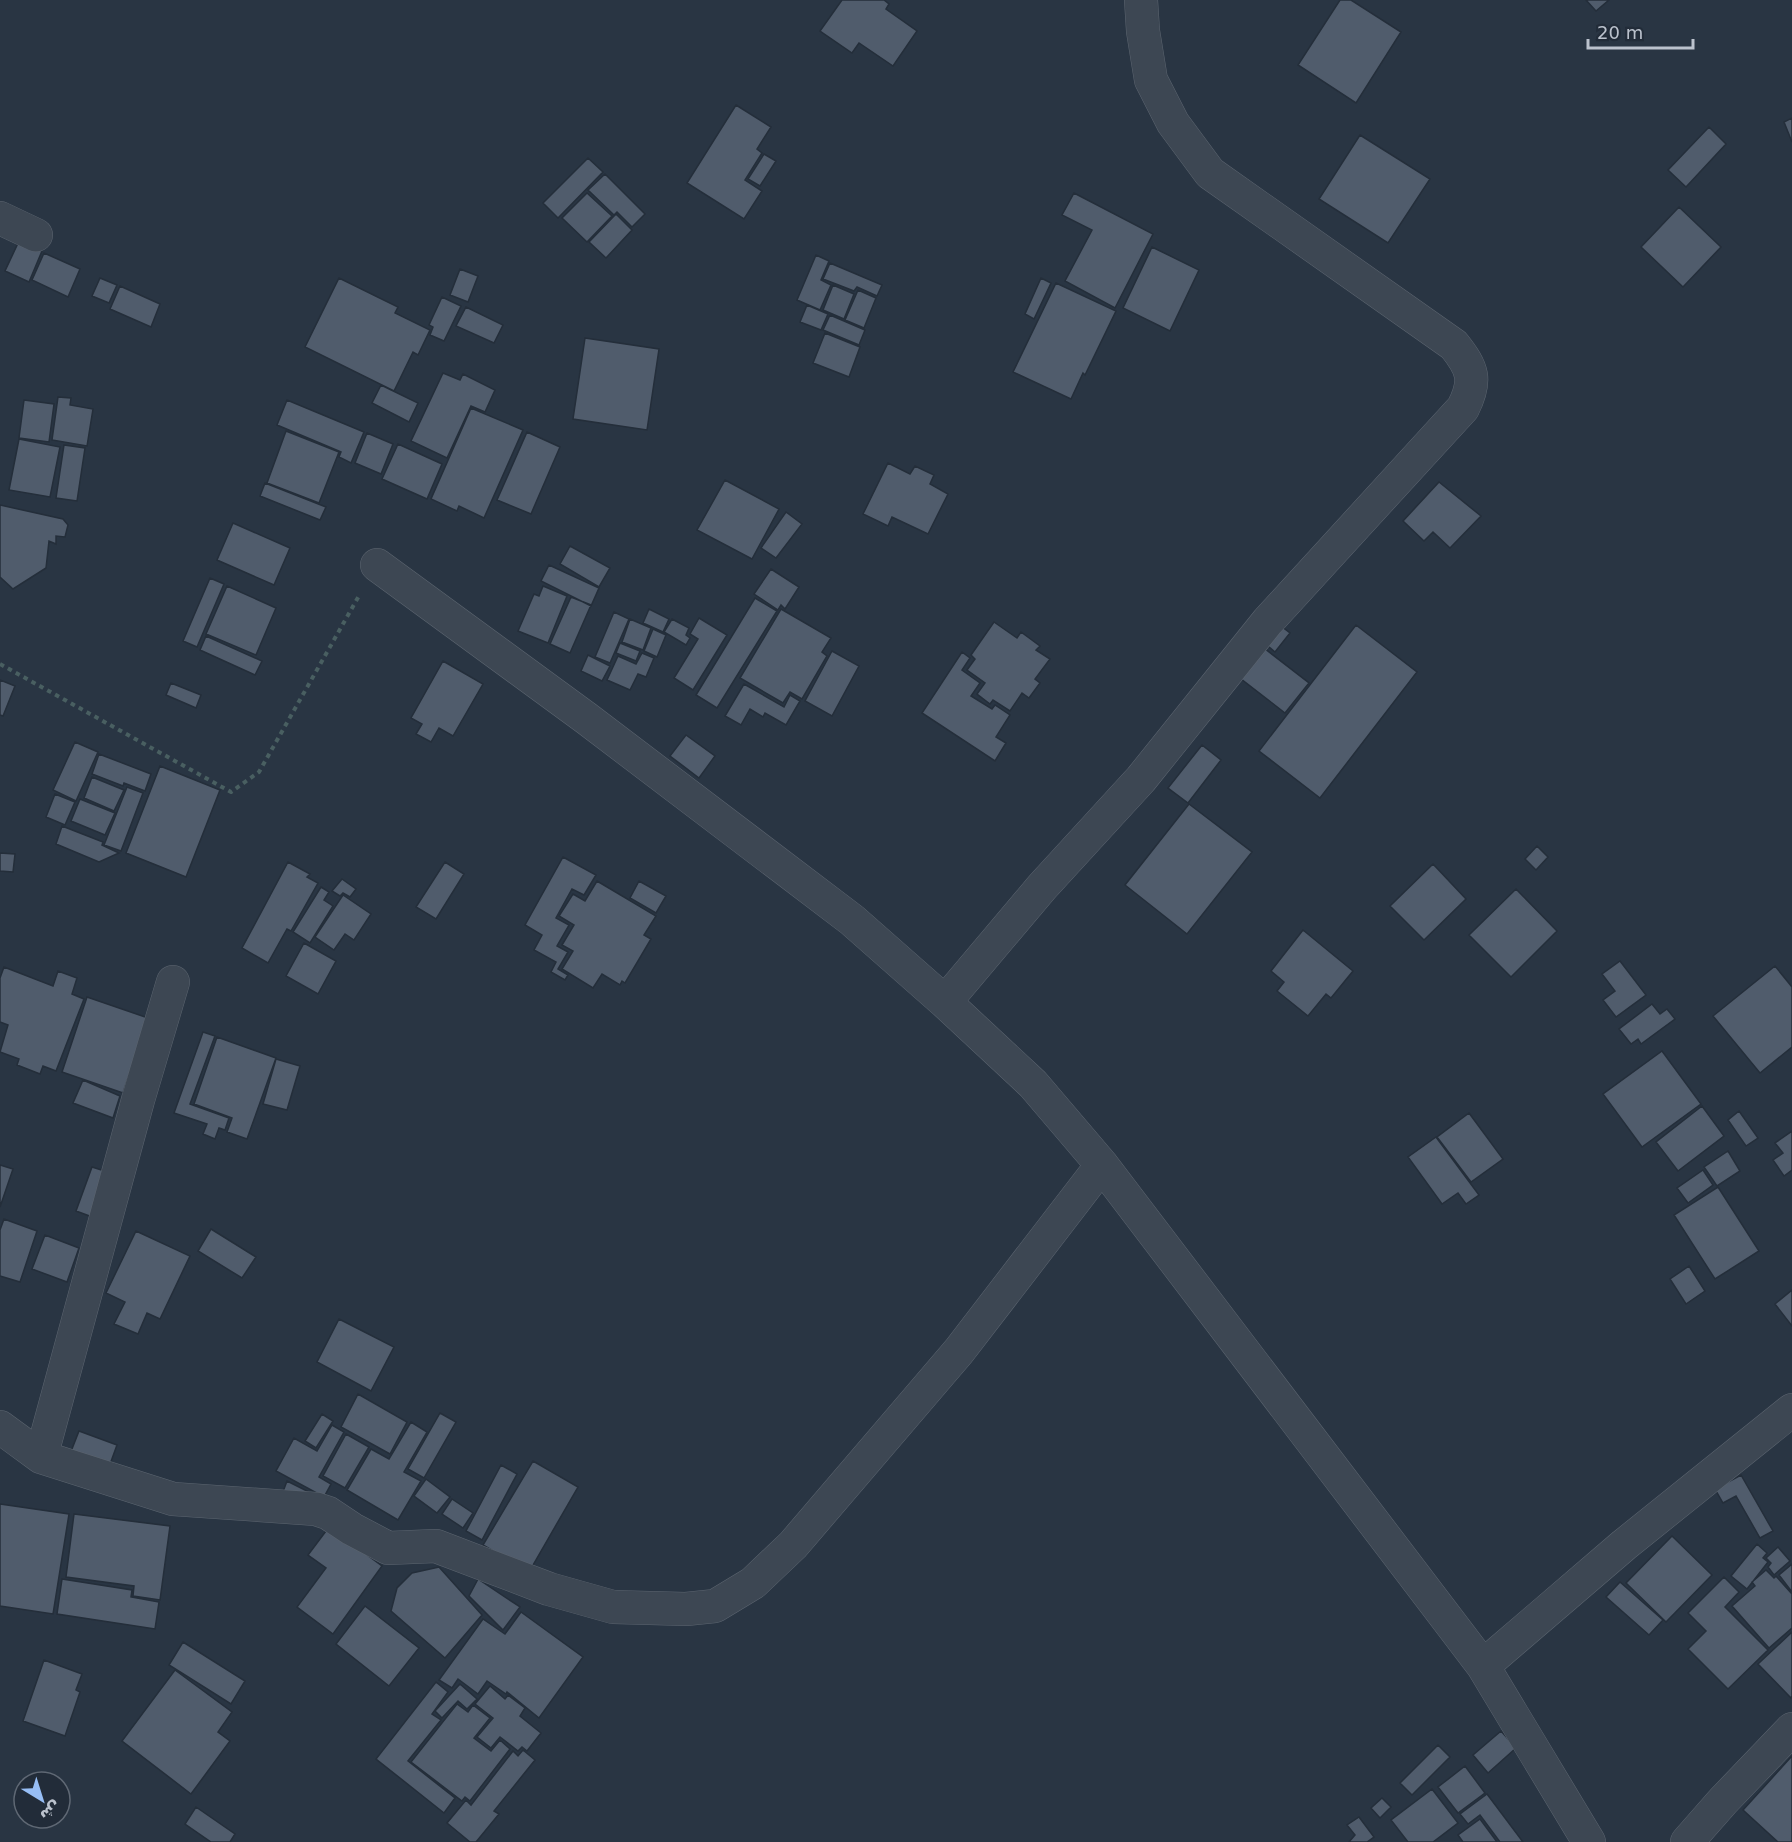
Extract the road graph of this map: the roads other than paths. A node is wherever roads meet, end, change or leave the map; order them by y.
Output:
1 (1141, 0) edge
2 (0, 218) edge
3 (36, 235) dead end
4 (377, 565) road end
5 (173, 982) dead end
6 (945, 1002) junction
7 (1102, 1165) junction
8 (1792, 1410) edge
9 (0, 1427) edge
10 (41, 1457) junction
11 (1483, 1666) junction
12 (1792, 1729) edge
13 (1589, 1842) edge
14 (1686, 1842) edge

1 - 6 street
2 - 3 street
4 - 6 street
5 - 10 street
6 - 7 street
7 - 10 street
7 - 11 street
8 - 11 street
9 - 10 street
11 - 13 street
12 - 14 street

